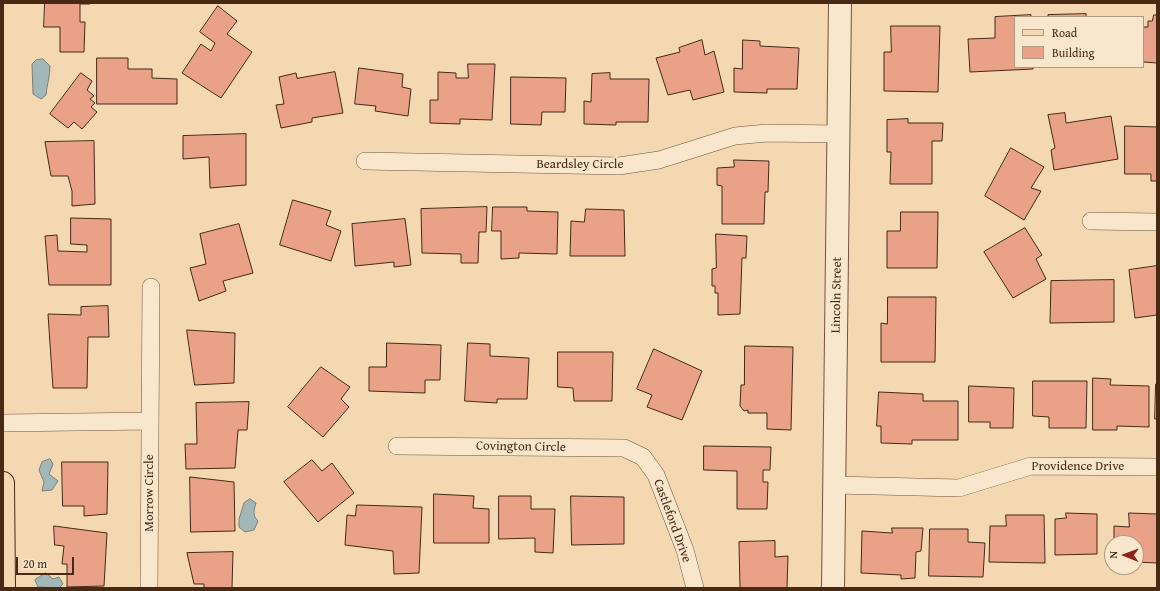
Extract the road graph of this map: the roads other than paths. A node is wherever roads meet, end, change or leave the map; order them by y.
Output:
1 (840, 3) edge
2 (839, 134) junction
3 (365, 161) dead end
4 (1091, 221) dead end
5 (1157, 222) edge
6 (151, 287) dead end
7 (150, 421) junction
8 (3, 423) edge
9 (397, 446) dead end
10 (643, 457) joint
11 (1157, 467) edge
12 (3, 483) edge
13 (834, 486) junction
14 (4, 588) edge
15 (149, 588) edge
16 (695, 588) edge
17 (833, 588) edge

1 - 2 street, Lincoln Street
2 - 3 street, Beardsley Circle
2 - 13 street, Lincoln Street
4 - 5 street
6 - 7 street, Morrow Circle
7 - 8 street
7 - 15 street, Morrow Circle
9 - 10 street, Covington Circle
10 - 16 street, Castleford Drive
11 - 13 street, Providence Drive
12 - 14 main road
13 - 17 street, Lincoln Street

